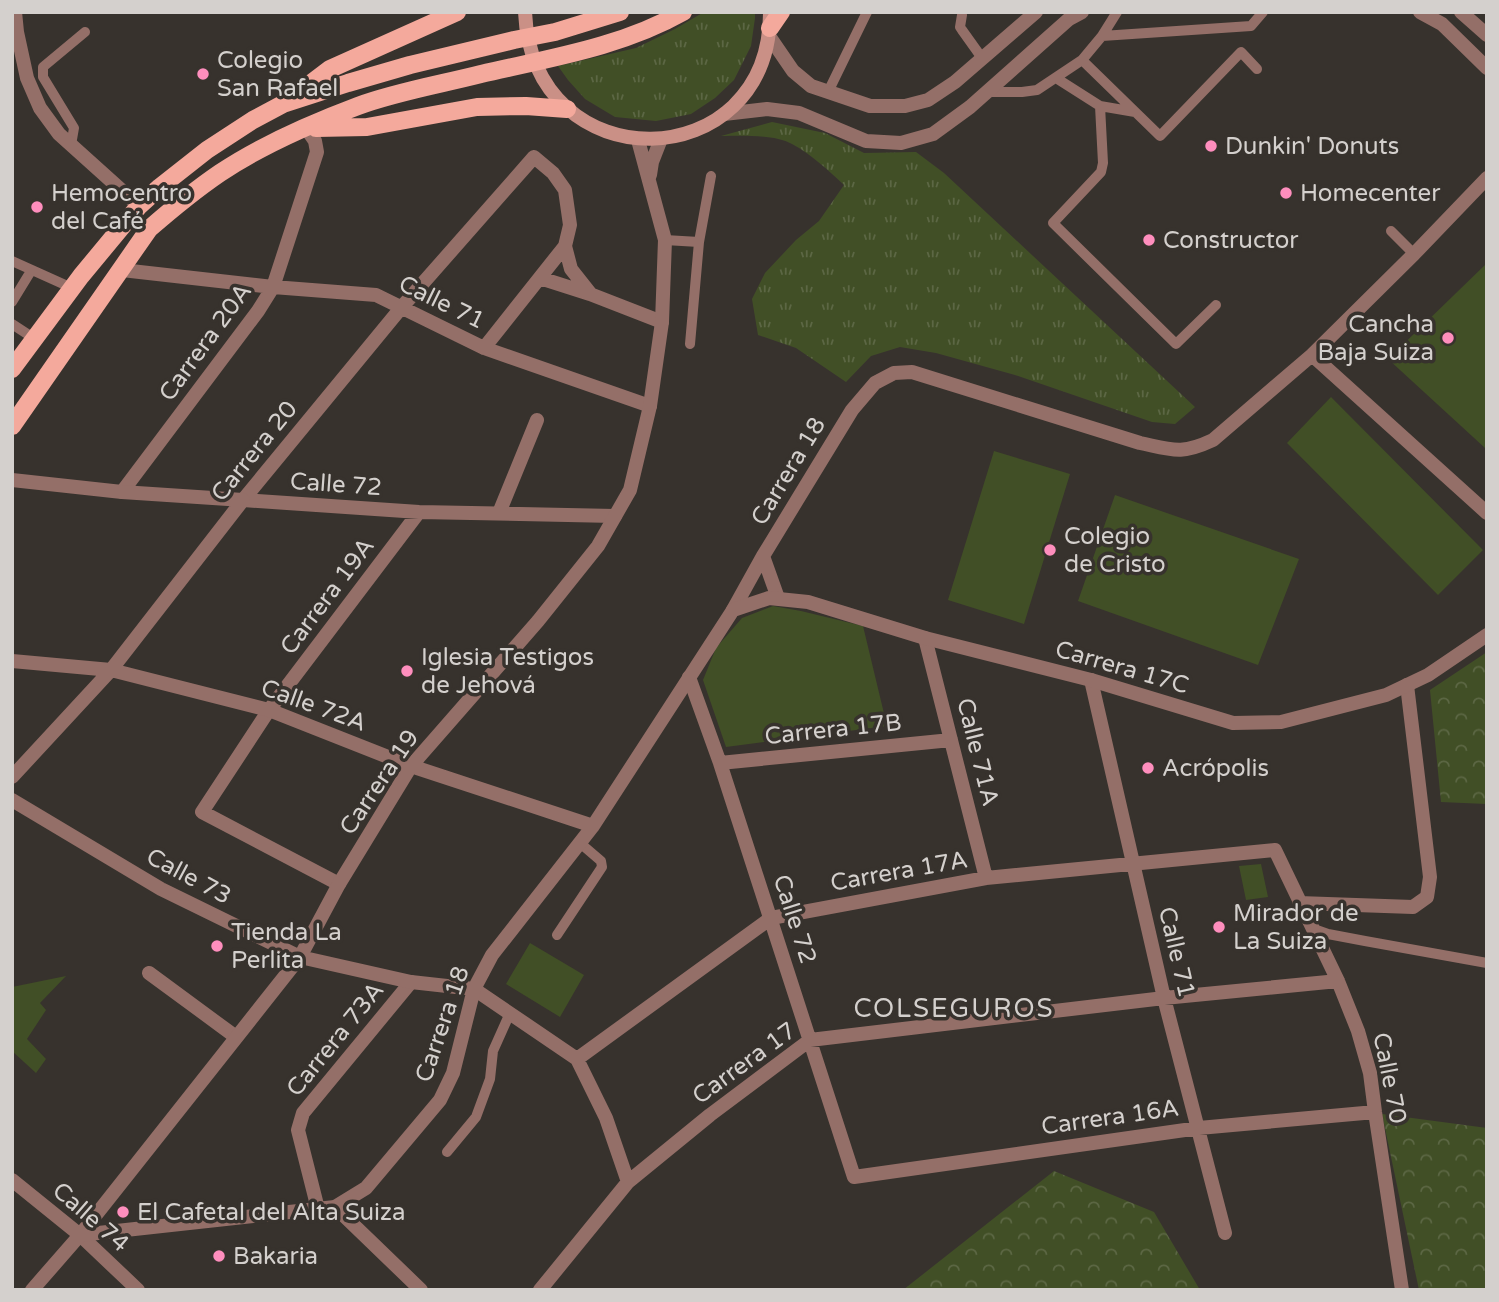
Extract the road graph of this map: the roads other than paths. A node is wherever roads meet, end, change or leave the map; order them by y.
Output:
1 (15, 12) edge
2 (457, 12) edge
3 (525, 12) edge
4 (620, 12) edge
5 (683, 12) edge
6 (780, 12) edge
7 (867, 12) edge
8 (1036, 12) edge
9 (1082, 12) edge
10 (1117, 12) edge
11 (1263, 12) edge
12 (1420, 12) edge
13 (1461, 12) edge
14 (962, 13) edge
15 (770, 25) edge
16 (85, 32) dead end
17 (14, 35) edge
18 (1487, 35) edge
19 (1102, 36) junction
20 (982, 58) junction
21 (1082, 60) junction
22 (1487, 68) edge
23 (1257, 69) dead end
24 (1056, 78) junction
25 (828, 92) junction
26 (986, 92) junction
27 (283, 104) junction
28 (1100, 106) junction
29 (567, 109) junction
30 (1135, 112) junction
31 (724, 114) junction
32 (306, 128) junction
33 (661, 139) junction
34 (638, 140) junction
35 (71, 145) junction
36 (711, 176) dead end
37 (1487, 177) edge
38 (649, 180) junction
39 (139, 206) junction
40 (1391, 231) dead end
41 (665, 240) junction
42 (699, 242) junction
43 (565, 246) junction
44 (1414, 254) junction
45 (12, 261) edge
46 (122, 270) junction
47 (31, 271) junction
48 (540, 278) junction
49 (72, 288) junction
50 (273, 288) junction
51 (590, 294) junction
52 (12, 302) edge
53 (1216, 305) dead end
54 (401, 308) junction
55 (662, 322) junction
56 (12, 324) edge
57 (35, 339) junction
58 (690, 344) dead end
59 (484, 348) junction
60 (1312, 355) junction
61 (12, 369) edge
62 (650, 405) junction
63 (537, 420) dead end
64 (12, 426) edge
65 (12, 480) edge
66 (122, 492) junction
67 (243, 500) junction
68 (419, 512) junction
69 (499, 513) junction
70 (1487, 513) edge
71 (615, 516) junction
72 (763, 556) junction
73 (778, 598) junction
74 (733, 610) junction
75 (1487, 635) edge
76 (925, 638) junction
77 (12, 662) edge
78 (111, 670) junction
79 (689, 677) junction
80 (1091, 680) junction
81 (1407, 685) junction
82 (269, 710) junction
83 (951, 740) junction
84 (720, 763) junction
85 (411, 766) junction
86 (12, 777) edge
87 (15, 807) edge
88 (593, 826) junction
89 (580, 843) junction
90 (1275, 850) joint
91 (1133, 864) junction
92 (986, 878) junction
93 (339, 884) junction
94 (1299, 903) junction
95 (771, 918) junction
96 (1311, 928) junction
97 (558, 934) dead end
98 (300, 957) junction
99 (1487, 963) edge
100 (149, 973) dead end
101 (1338, 981) junction
102 (411, 982) junction
103 (474, 989) junction
104 (1164, 998) junction
105 (510, 1013) junction
106 (236, 1037) junction
107 (810, 1040) junction
108 (577, 1059) junction
109 (1375, 1112) junction
110 (1199, 1128) junction
111 (447, 1152) dead end
112 (854, 1177) joint
113 (12, 1180) edge
114 (628, 1182) junction
115 (335, 1207) junction
116 (318, 1209) junction
117 (1225, 1233) dead end
118 (80, 1235) junction
119 (32, 1290) edge
120 (138, 1290) edge
121 (421, 1290) edge
122 (540, 1290) edge
123 (1402, 1290) edge

1 - 17 street
2 - 27 main road
3 - 29 main road
4 - 27 main road
5 - 32 main road
6 - 15 main road
7 - 25 lane
8 - 20 street
9 - 26 street
10 - 19 lane
11 - 19 lane
12 - 22 street
13 - 18 street
14 - 20 lane
15 - 25 street
15 - 31 main road
16 - 35 lane
17 - 35 street
19 - 21 lane
20 - 25 street
21 - 24 lane
21 - 30 lane
23 - 30 lane
24 - 26 lane
24 - 28 lane
26 - 31 street
27 - 39 main road
28 - 30 lane
28 - 53 lane
29 - 32 main road
29 - 34 main road
31 - 33 main road
32 - 46 main road
32 - 50 street, Carrera 20A
33 - 34 main road
33 - 38 street
34 - 38 street, Carrera 19
35 - 39 street
36 - 42 lane
37 - 44 street, Carrera 18
38 - 41 street, Carrera 19
39 - 49 main road
40 - 44 lane
41 - 42 lane
41 - 55 street, Carrera 19
42 - 58 lane
43 - 48 street
43 - 51 street
43 - 54 street, Carrera 20
44 - 60 street, Carrera 18
45 - 47 lane
46 - 50 street, Calle 71
46 - 64 main road
47 - 49 lane
47 - 52 lane
48 - 51 street
48 - 59 street
49 - 57 main road
50 - 54 street, Calle 71
50 - 66 street, Carrera 20A
51 - 55 street
54 - 59 street, Calle 71
54 - 67 street, Carrera 20
55 - 62 street, Carrera 19
56 - 57 lane
57 - 61 main road
59 - 62 street, Calle 71
60 - 70 street
60 - 72 street, Carrera 18
62 - 71 street, Carrera 19
63 - 69 street
65 - 66 street, Calle 72
66 - 67 street, Calle 72
67 - 68 street, Calle 72
67 - 78 street, Carrera 20
68 - 69 street, Calle 72
68 - 82 street, Carrera 19A
69 - 71 street, Calle 72
71 - 85 street, Carrera 19
72 - 73 street, Carrera 18
72 - 74 street, Carrera 18
73 - 74 street, Carrera 17C
73 - 76 street, Carrera 17C
74 - 79 street, Carrera 18
75 - 81 street, Carrera 17C
76 - 80 street, Carrera 17C
76 - 83 street, Calle 71A
77 - 78 street, Calle 72A
78 - 82 street, Calle 72A
78 - 86 street, Carrera 20
79 - 84 street, Calle 72
79 - 88 street, Carrera 18
80 - 81 street, Carrera 17C
80 - 91 street, Calle 71
81 - 94 street
82 - 85 street, Calle 72A
82 - 93 street, Carrera 19A
83 - 84 street, Carrera 17B
83 - 92 street, Calle 71A
84 - 95 street, Calle 72
85 - 88 street, Calle 72A
85 - 93 street, Carrera 19
87 - 98 street, Calle 73
88 - 89 street, Carrera 18
89 - 97 lane
89 - 103 street, Carrera 18
90 - 91 street, Carrera 17A
90 - 94 street, Calle 70
91 - 92 street, Carrera 17A
91 - 104 street, Calle 71
92 - 95 street, Carrera 17A
93 - 98 street, Carrera 19
94 - 96 street, Calle 70
95 - 107 street, Calle 72
95 - 108 street, Carrera 17A
96 - 99 lane
96 - 101 street, Calle 70
98 - 102 street, Calle 73
98 - 106 street, Carrera 19
100 - 106 street
101 - 104 street, Carrera 17
101 - 109 street, Calle 70
102 - 103 street, Calle 73
102 - 116 street, Carrera 73A
103 - 105 street, Calle 73
103 - 115 street, Carrera 18
104 - 107 street, Carrera 17
104 - 110 street, Calle 71
105 - 108 street, Calle 73
105 - 111 lane
106 - 118 street, Carrera 19
107 - 112 street, Calle 72
107 - 114 street, Carrera 17
108 - 114 street, Calle 73
109 - 110 street, Carrera 16A
109 - 123 street, Calle 70
110 - 112 street, Carrera 16A
110 - 117 street, Calle 71
113 - 118 street, Calle 74
114 - 122 street, Carrera 17
115 - 116 street, Carrera 18
115 - 121 street
116 - 118 street, Carrera 18
118 - 119 street, Carrera 19
118 - 120 street, Calle 74

